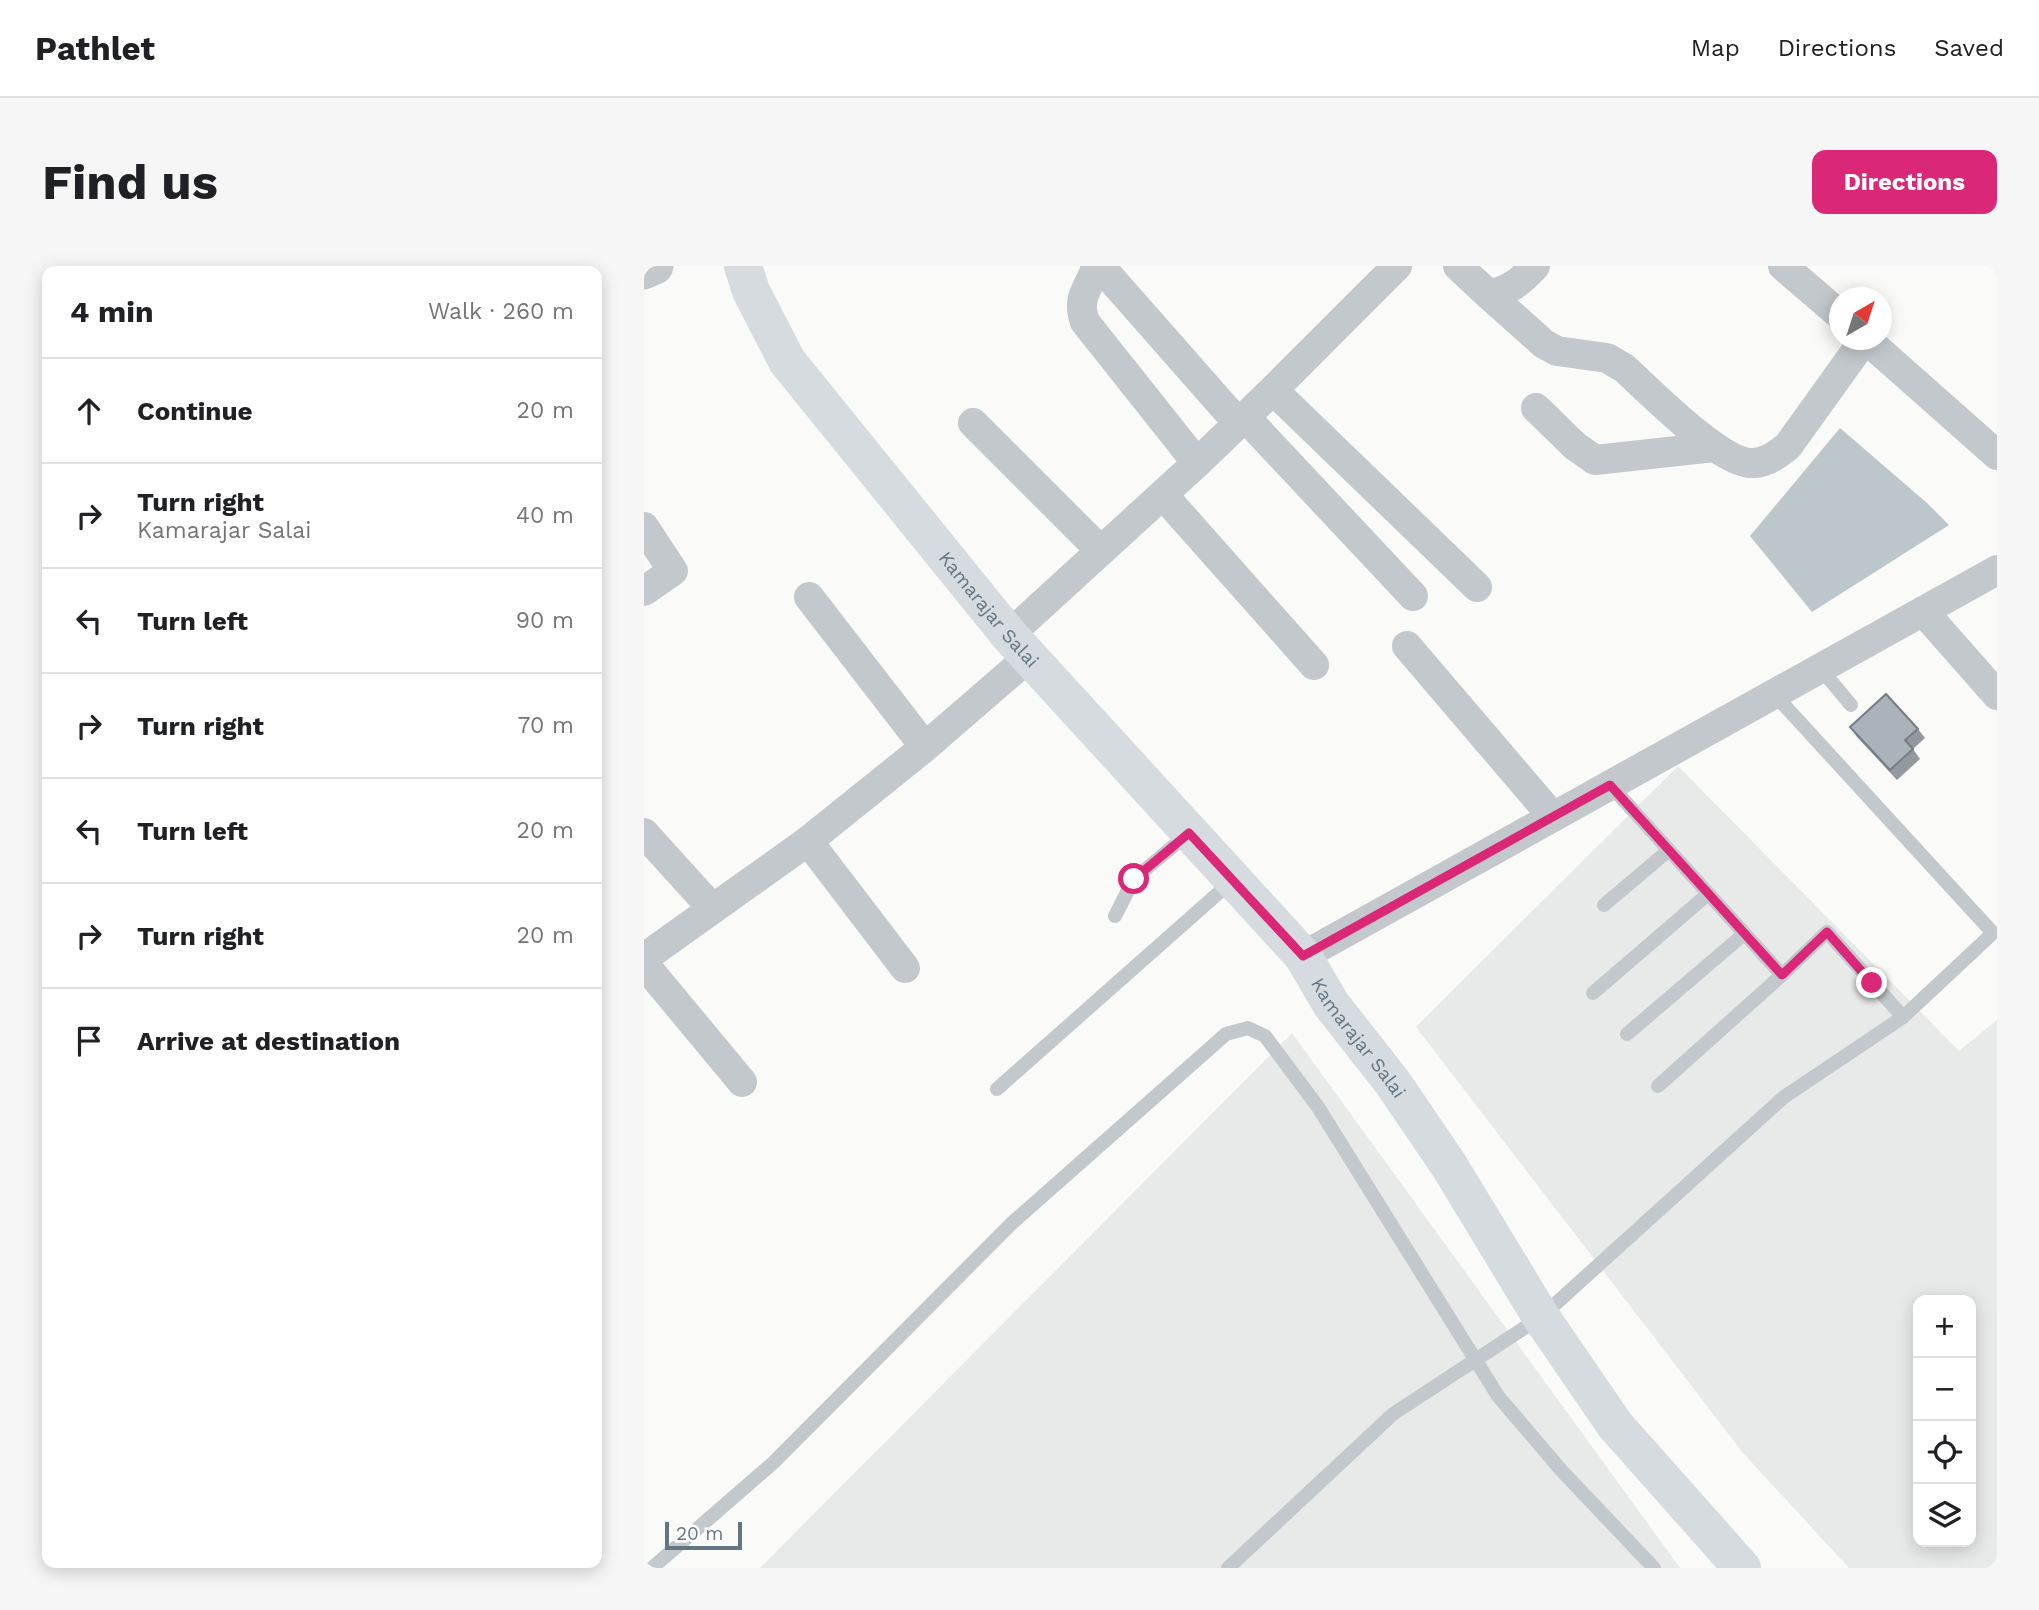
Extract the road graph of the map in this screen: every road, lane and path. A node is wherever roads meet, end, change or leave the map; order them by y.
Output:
1 (655, 266) edge
2 (743, 266) edge
3 (1098, 266) edge
4 (1458, 266) edge
5 (1535, 266) edge
6 (1783, 266) edge
7 (644, 271) edge
8 (1380, 272) edge
9 (1488, 294) junction
10 (1829, 307) edge
11 (1859, 350) edge
12 (1877, 350) edge
13 (1273, 390) junction
14 (1536, 408) dead end
15 (1242, 420) junction
16 (973, 423) dead end
17 (1714, 447) junction
18 (1997, 455) edge
19 (1197, 463) junction
20 (1163, 495) junction
21 (644, 527) edge
22 (1101, 551) junction
23 (1997, 570) edge
24 (1477, 587) dead end
25 (644, 591) edge
26 (1413, 596) dead end
27 (809, 597) dead end
28 (1923, 611) junction
29 (1019, 646) junction
30 (1407, 646) dead end
31 (1314, 665) dead end
32 (1820, 668) junction
33 (1774, 694) junction
34 (1997, 695) edge
35 (1851, 705) dead end
36 (925, 747) junction
37 (1610, 785) junction
38 (1553, 817) junction
39 (644, 833) edge
40 (1189, 833) junction
41 (808, 841) junction
42 (1669, 850) junction
43 (1233, 880) junction
44 (1708, 894) junction
45 (1604, 905) dead end
46 (712, 908) junction
47 (1115, 916) dead end
48 (1744, 934) junction
49 (1995, 935) edge
50 (1303, 956) junction
51 (644, 958) edge
52 (644, 964) edge
53 (905, 968) dead end
54 (1782, 975) junction
55 (1593, 993) dead end
56 (1903, 1017) junction
57 (1627, 1034) dead end
58 (742, 1082) dead end
59 (1658, 1086) dead end
60 (997, 1088) dead end
61 (1541, 1317) junction
62 (1475, 1360) junction
63 (652, 1568) edge
64 (1228, 1568) edge
65 (1654, 1568) edge
66 (1742, 1568) edge

1 - 7 street
2 - 29 main road, Kamarajar Salai
3 - 15 street
3 - 19 street
4 - 9 street
5 - 9 street
6 - 10 street
8 - 13 street
9 - 17 street
11 - 17 street
12 - 18 street
13 - 15 street
13 - 24 street
14 - 17 street
15 - 19 street
15 - 26 street
16 - 22 street
19 - 20 street
20 - 22 street
20 - 31 street
21 - 25 street
22 - 29 street
23 - 28 street
27 - 36 street
28 - 32 street
28 - 34 street
29 - 36 street
29 - 40 main road, Kamarajar Salai
30 - 38 street
32 - 33 street
32 - 35 lane
33 - 37 street
33 - 49 lane
36 - 41 street
37 - 38 street
37 - 42 lane
38 - 50 street
39 - 46 street
40 - 43 main road, Kamarajar Salai
40 - 47 lane
41 - 46 street
41 - 53 street
42 - 44 lane
42 - 45 lane
43 - 50 main road, Kamarajar Salai
43 - 60 lane
44 - 48 lane
44 - 55 lane
46 - 51 street
48 - 54 lane
48 - 57 lane
49 - 56 lane
50 - 61 main road, Kamarajar Salai
52 - 58 street
54 - 56 lane
54 - 59 lane
56 - 61 lane
61 - 62 lane
61 - 66 main road, Kamarajar Salai
62 - 63 lane
62 - 64 lane
62 - 65 lane

